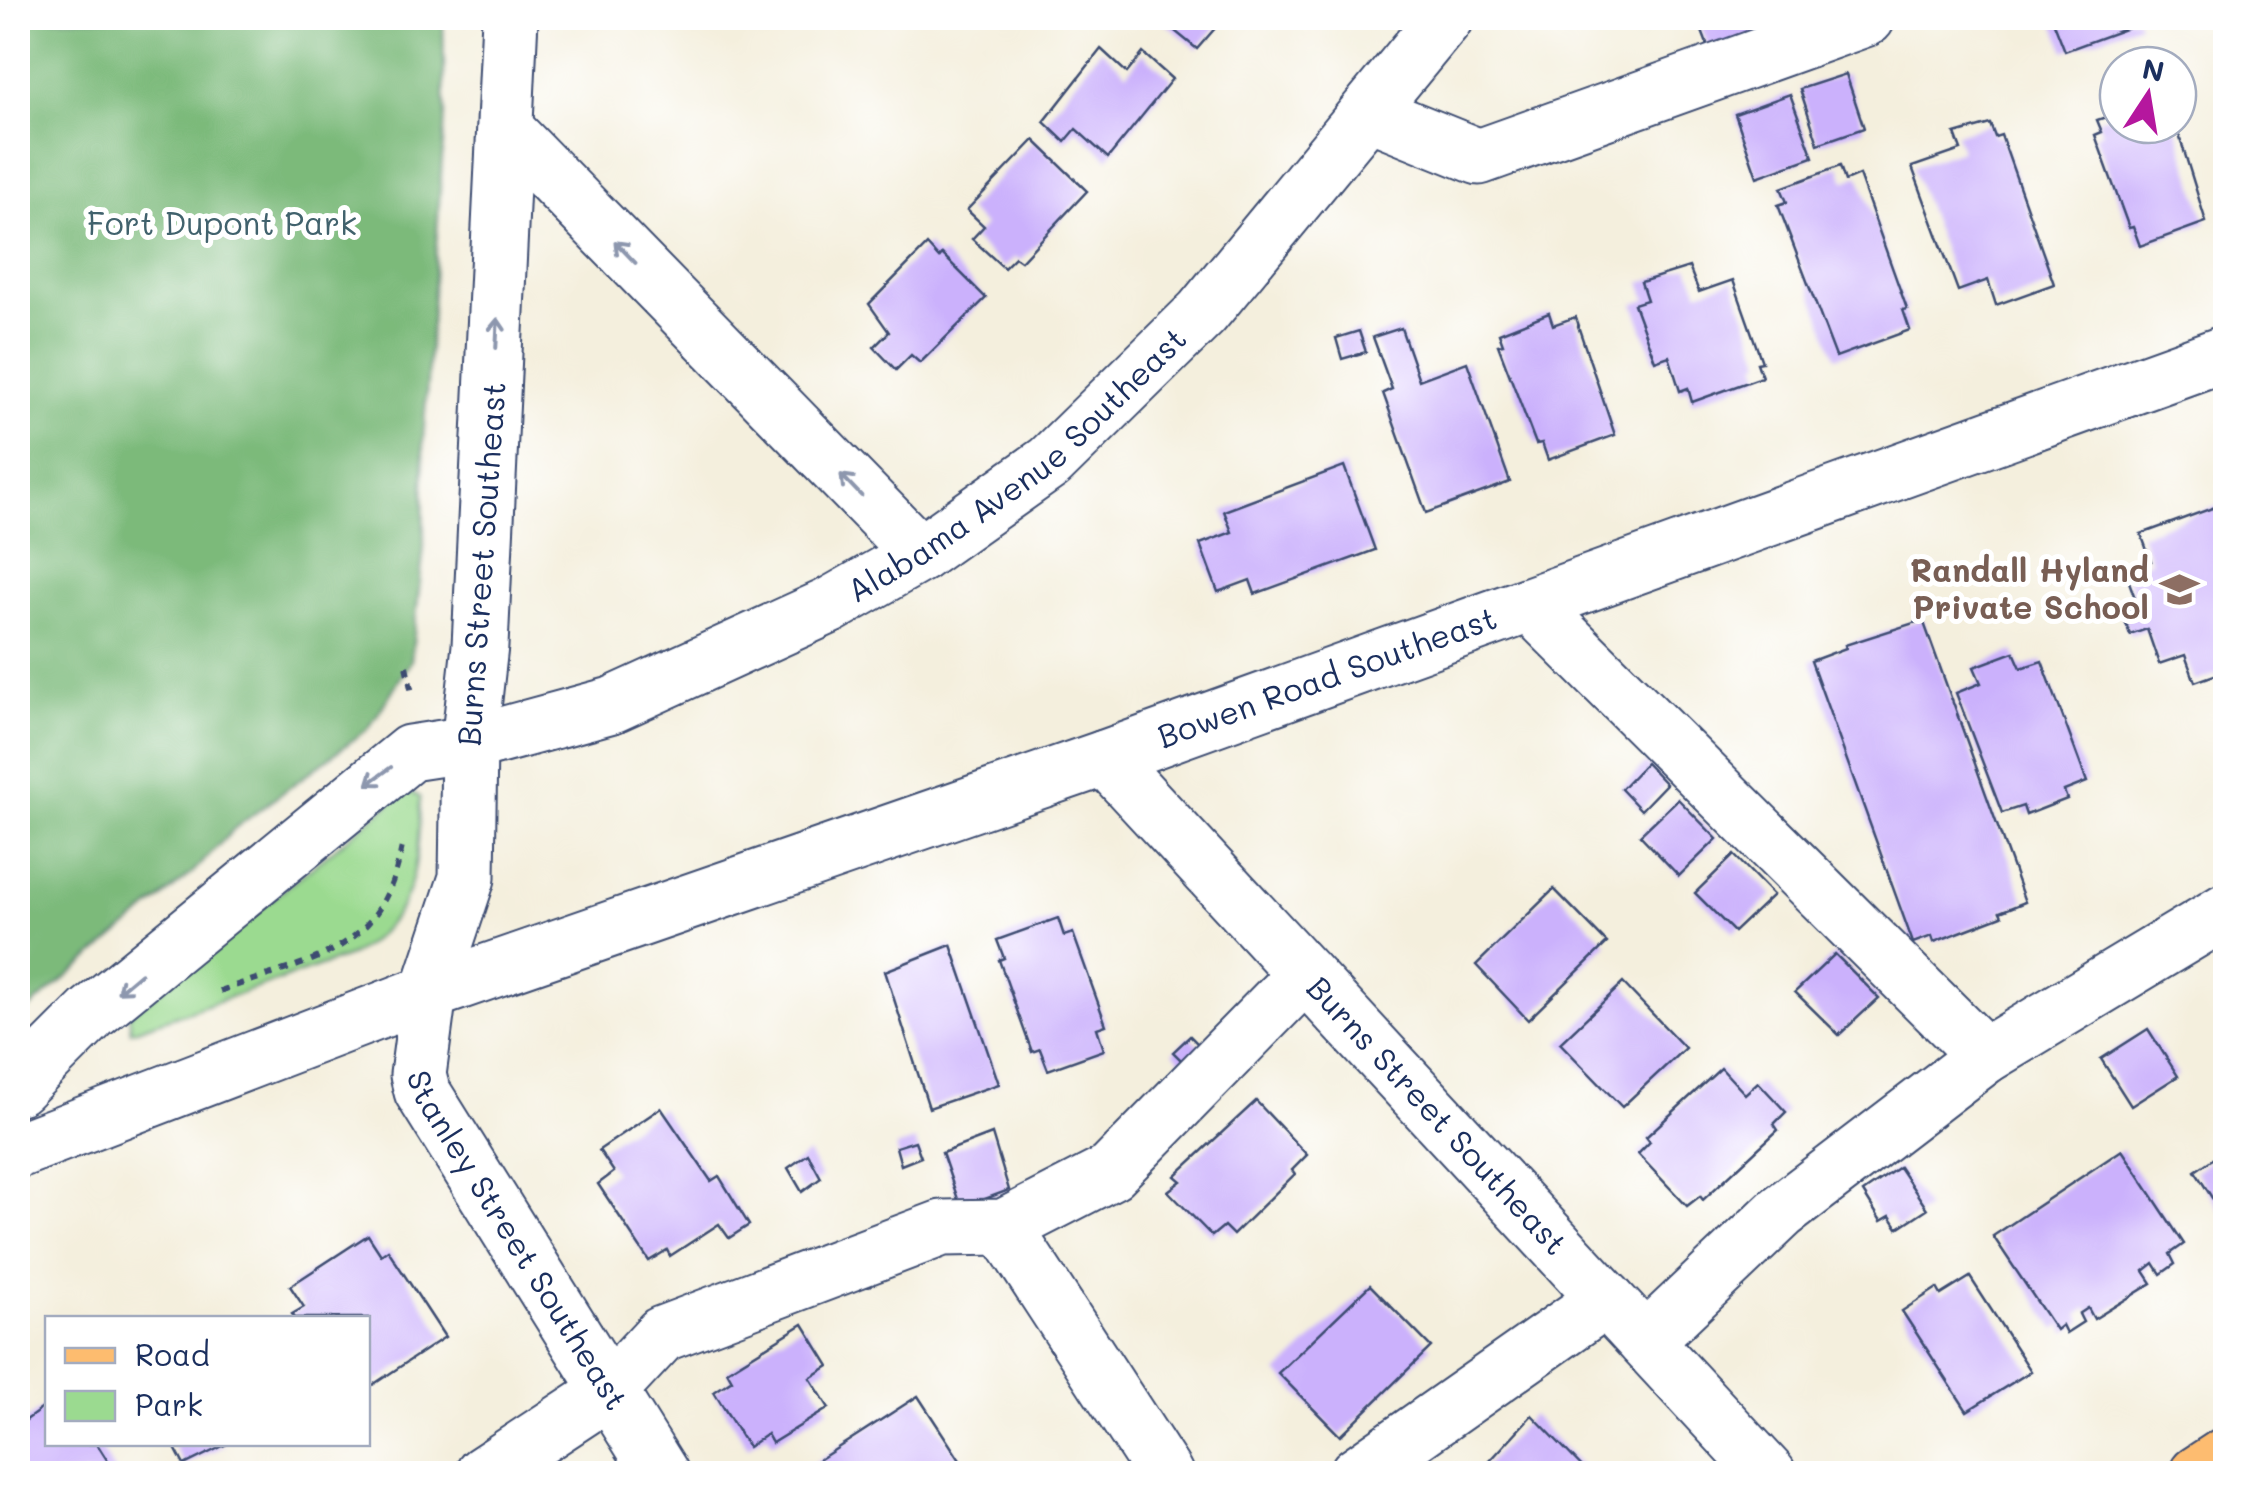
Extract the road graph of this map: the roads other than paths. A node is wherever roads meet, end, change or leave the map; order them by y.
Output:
1 (510, 18) edge
2 (1444, 18) edge
3 (1867, 18) edge
4 (1370, 113) junction
5 (508, 130) junction
6 (2226, 353) edge
7 (920, 554) junction
8 (1531, 605) junction
9 (468, 744) junction
10 (1105, 758) junction
11 (2226, 910) edge
12 (1305, 974) junction
13 (429, 992) junction
14 (1986, 1056) junction
15 (18, 1087) edge
16 (18, 1150) edge
17 (1004, 1227) junction
18 (1606, 1299) junction
19 (1645, 1341) junction
20 (609, 1391) junction
21 (2226, 1455) edge
22 (483, 1474) edge
23 (661, 1474) edge
24 (1164, 1474) edge
25 (1357, 1474) edge
26 (1768, 1474) edge
27 (2198, 1474) edge

1 - 5 street, Burns Street Southeast
2 - 4 street, Alabama Avenue Southeast
3 - 4 street
4 - 7 street, Alabama Avenue Southeast
7 -> 5 street
9 -> 5 street, Burns Street Southeast
6 - 8 street, Bowen Road Southeast
7 - 9 street, Alabama Avenue Southeast
8 - 10 street, Bowen Road Southeast
8 - 14 street
9 - 13 street, Burns Street Southeast
9 -> 15 street, Alabama Avenue Southeast
10 - 12 street, Burns Street Southeast
10 - 13 street, Bowen Road Southeast
11 - 14 street
12 - 17 street
12 - 18 street, Burns Street Southeast
13 - 16 street
13 - 20 street, Stanley Street Southeast
14 - 19 street
17 - 20 street
17 - 24 street
18 - 19 street, Burns Street Southeast
18 - 25 street
19 - 26 street, Burns Street Southeast
20 - 22 street
20 - 23 street, Stanley Street Southeast
21 - 27 main road

